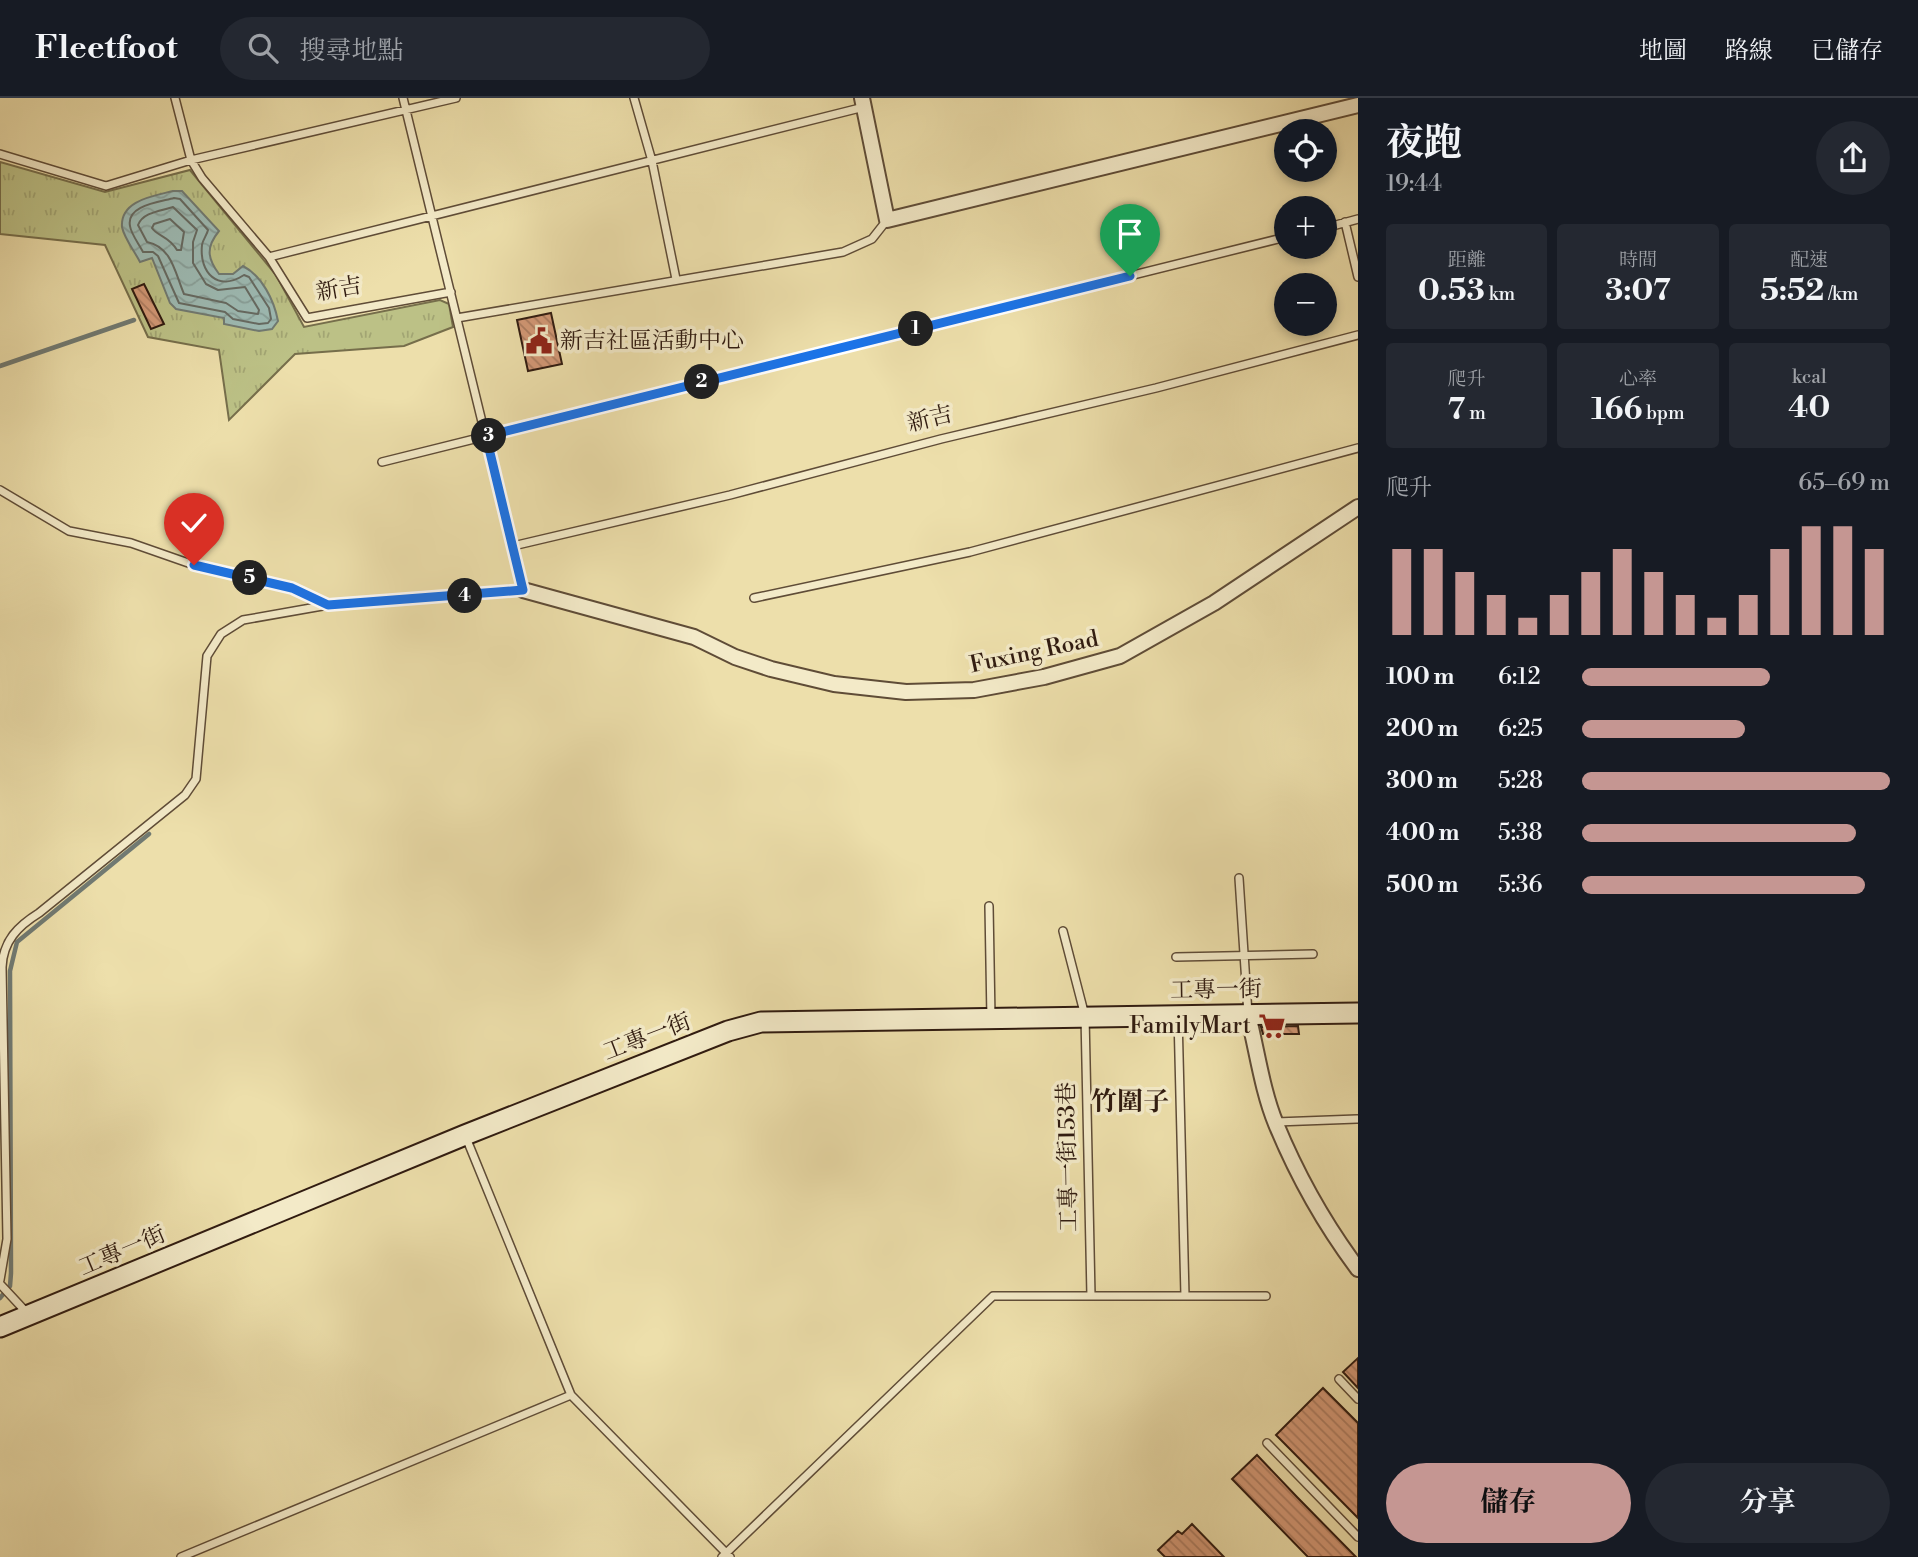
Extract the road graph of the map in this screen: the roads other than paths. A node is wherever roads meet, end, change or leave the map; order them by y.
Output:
1 (175, 98) edge
2 (403, 98) edge
3 (456, 98) edge
4 (634, 98) edge
5 (863, 102) edge
6 (1358, 105) edge
7 (407, 111) junction
8 (0, 155) edge
9 (191, 160) junction
10 (652, 161) junction
11 (432, 217) junction
12 (1358, 219) edge
13 (887, 220) junction
14 (1345, 222) junction
15 (1337, 224) edge
16 (1274, 240) edge
17 (269, 257) junction
18 (1358, 277) edge
19 (676, 279) junction
20 (451, 292) junction
21 (457, 318) junction
22 (1358, 335) edge
23 (486, 436) junction
24 (1358, 448) edge
25 (382, 462) dead end
26 (0, 490) edge
27 (1358, 507) edge
28 (513, 546) junction
29 (523, 590) junction
30 (754, 597) dead end
31 (328, 605) junction
32 (1239, 878) dead end
33 (989, 906) dead end
34 (1063, 931) dead end
35 (1313, 954) dead end
36 (1244, 956) junction
37 (1177, 957) dead end
38 (1358, 1013) edge
39 (1248, 1014) junction
40 (1178, 1015) junction
41 (1085, 1016) junction
42 (991, 1018) junction
43 (1357, 1119) edge
44 (1275, 1122) junction
45 (465, 1135) junction
46 (1358, 1269) edge
47 (0, 1282) edge
48 (1091, 1296) junction
49 (1185, 1296) junction
50 (1266, 1296) dead end
51 (30, 1316) junction
52 (0, 1327) edge
53 (1339, 1379) dead end
54 (571, 1395) junction
55 (1358, 1399) edge
56 (1267, 1443) dead end
57 (1358, 1537) edge
58 (726, 1556) edge
59 (181, 1557) edge

1 - 9 lane, 新吉
2 - 7 lane
3 - 7 lane
4 - 10 lane
5 - 10 lane, 新吉
5 - 13 street, 新吉
6 - 13 street
7 - 9 lane
7 - 11 lane
8 - 9 lane
9 - 17 lane, 新吉
10 - 11 lane, 新吉
10 - 19 lane
11 - 17 lane, 新吉
11 - 20 lane
12 - 14 lane
13 - 19 lane
14 - 15 lane
14 - 18 lane
16 - 23 lane
17 - 20 lane, 新吉
19 - 21 lane
20 - 21 lane
21 - 23 lane
22 - 28 lane, 新吉
23 - 25 lane
23 - 28 lane
24 - 30 lane
26 - 31 lane
27 - 29 street, Fuxing Road
28 - 29 lane
29 - 31 lane
31 - 47 lane
32 - 36 lane
33 - 42 lane
34 - 41 lane, 工專一街153巷
35 - 36 lane
36 - 37 lane
36 - 39 lane
38 - 39 street, 工專一街
39 - 40 street, 工專一街
39 - 44 street
40 - 41 street, 工專一街
40 - 49 lane
41 - 42 street, 工專一街
41 - 48 lane, 工專一街153巷
42 - 45 street, 工專一街
43 - 44 lane
44 - 46 street
45 - 51 street, 工專一街
45 - 54 lane
47 - 51 lane
48 - 49 lane
48 - 58 lane
49 - 50 lane
51 - 52 street, 工專一街
53 - 55 lane
54 - 58 lane
54 - 59 lane
56 - 57 lane

